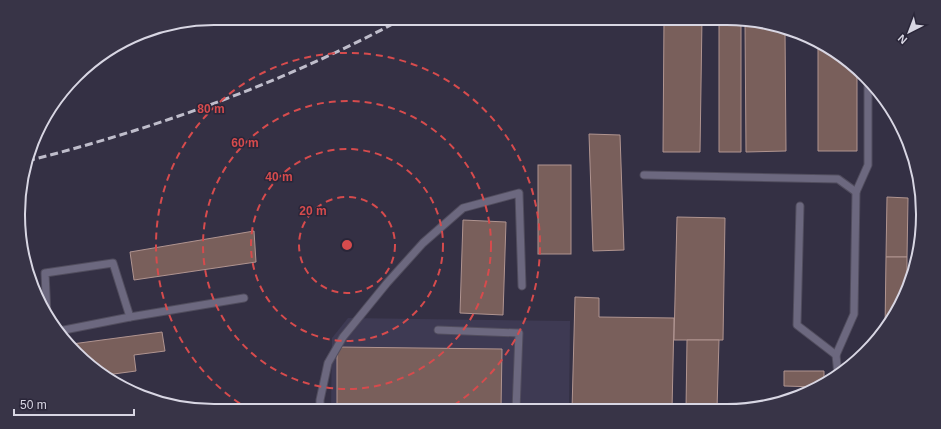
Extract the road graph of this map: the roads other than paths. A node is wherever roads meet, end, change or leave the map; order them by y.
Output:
1 (868, 89) edge
2 (644, 175) dead end
3 (856, 192) junction
4 (800, 206) dead end
5 (522, 286) dead end
6 (244, 298) dead end
7 (46, 299) edge
8 (130, 317) junction
9 (64, 330) edge
10 (438, 330) dead end
11 (836, 355) junction
12 (837, 368) edge
13 (320, 404) edge
14 (516, 404) edge

1 - 3 lane
2 - 3 lane
3 - 11 lane
4 - 11 lane
5 - 13 lane
6 - 8 lane
7 - 8 lane
8 - 9 lane
10 - 14 lane
11 - 12 lane

